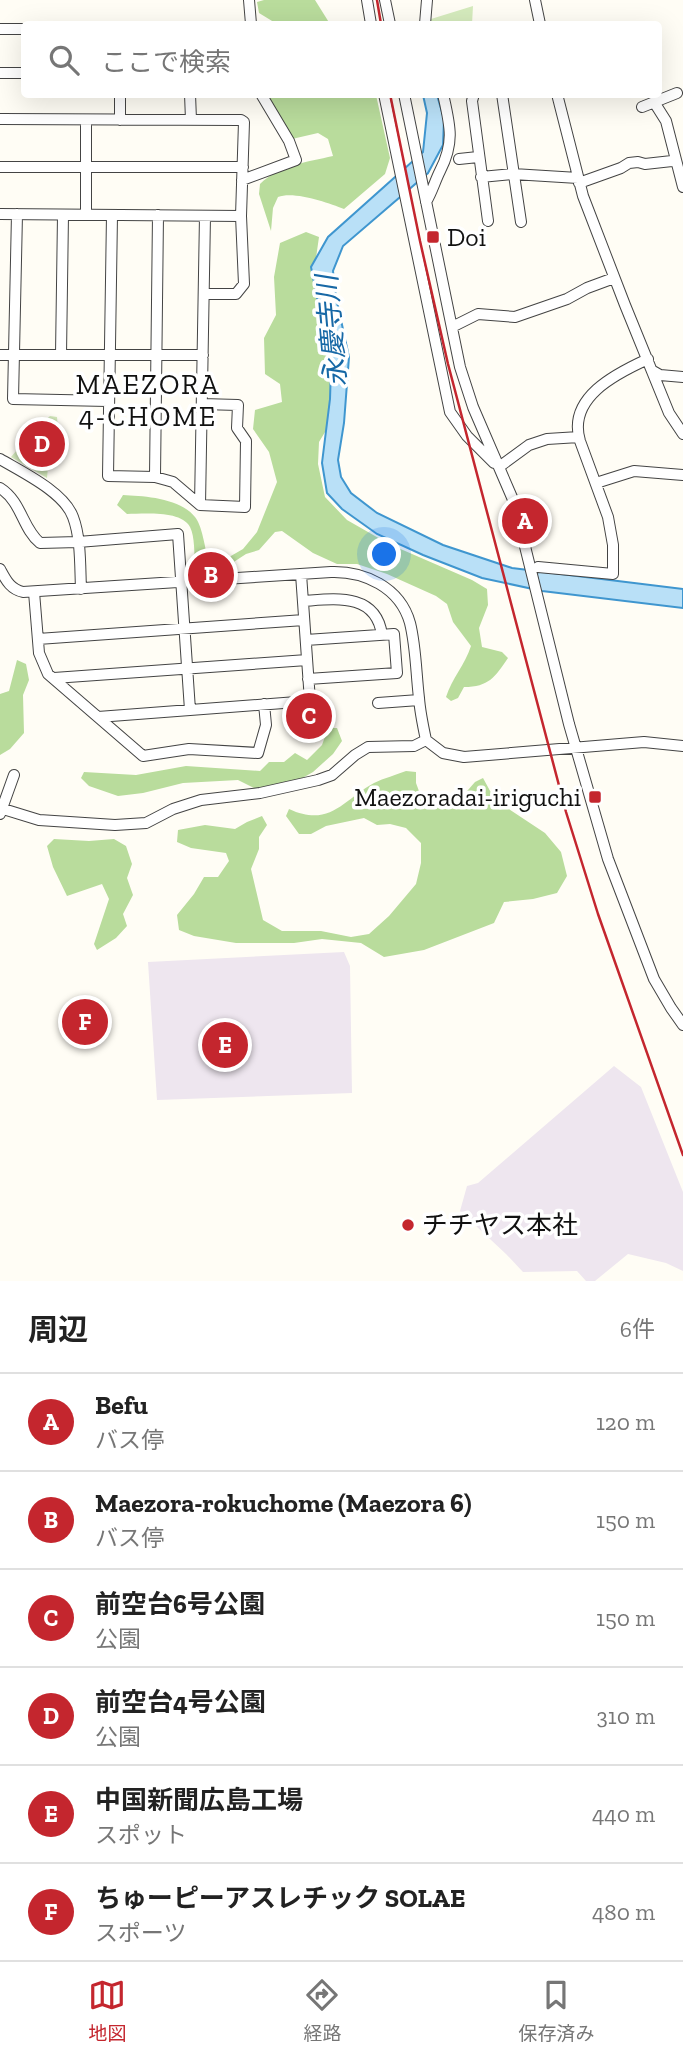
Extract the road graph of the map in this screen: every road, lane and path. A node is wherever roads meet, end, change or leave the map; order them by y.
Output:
1 (249, 0) edge
2 (367, 0) edge
3 (385, 0) edge
4 (427, 0) edge
5 (535, 0) edge
6 (250, 21) edge
7 (370, 21) edge
8 (389, 21) edge
9 (425, 21) edge
10 (539, 21) edge
11 (0, 29) edge
12 (21, 29) edge
13 (0, 73) edge
14 (21, 73) edge
15 (677, 93) dead end
16 (120, 98) edge
17 (190, 98) edge
18 (263, 98) edge
19 (385, 98) edge
20 (405, 98) edge
21 (444, 98) edge
22 (473, 98) edge
23 (503, 98) edge
24 (558, 98) edge
25 (654, 102) junction
26 (642, 107) dead end
27 (0, 119) edge
28 (86, 120) junction
29 (120, 120) junction
30 (191, 120) junction
31 (478, 157) junction
32 (459, 159) dead end
33 (672, 161) dead end
34 (0, 167) edge
35 (86, 167) junction
36 (243, 167) junction
37 (513, 174) junction
38 (481, 177) junction
39 (242, 180) junction
40 (578, 180) junction
41 (683, 187) edge
42 (426, 202) junction
43 (0, 214) edge
44 (16, 214) junction
45 (63, 215) junction
46 (86, 215) junction
47 (112, 215) junction
48 (158, 215) junction
49 (205, 216) junction
50 (242, 216) junction
51 (488, 221) dead end
52 (521, 222) dead end
53 (614, 278) junction
54 (204, 294) junction
55 (452, 327) junction
56 (0, 355) edge
57 (14, 355) junction
58 (61, 355) junction
59 (109, 355) junction
60 (156, 355) junction
61 (203, 355) junction
62 (648, 359) junction
63 (653, 371) junction
64 (683, 377) edge
65 (108, 401) junction
66 (202, 404) junction
67 (473, 407) junction
68 (450, 412) junction
69 (683, 435) edge
70 (579, 437) junction
71 (0, 459) edge
72 (499, 467) junction
73 (683, 475) edge
74 (155, 477) junction
75 (596, 483) junction
76 (0, 488) edge
77 (200, 505) junction
78 (78, 542) junction
79 (533, 565) junction
80 (0, 569) edge
81 (301, 574) junction
82 (181, 582) junction
83 (81, 589) junction
84 (34, 592) junction
85 (303, 601) junction
86 (304, 620) junction
87 (185, 628) junction
88 (382, 635) junction
89 (38, 639) junction
90 (306, 640) junction
91 (307, 660) junction
92 (187, 669) junction
93 (54, 678) junction
94 (309, 679) junction
95 (419, 700) junction
96 (378, 703) dead end
97 (264, 704) junction
98 (190, 710) junction
99 (97, 717) junction
100 (426, 740) junction
101 (683, 746) edge
102 (575, 749) junction
103 (14, 775) dead end
104 (1, 810) edge
105 (683, 1026) edge

1 - 6 street
2 - 7 street
3 - 8 street
4 - 9 street
5 - 10 street
11 - 12 street
13 - 14 street
15 - 25 street
16 - 29 street
17 - 30 street
18 - 39 street
19 - 68 street
20 - 42 street
21 - 42 street
22 - 31 street
23 - 37 street
24 - 40 street
25 - 26 street
25 - 41 street
27 - 28 street
28 - 29 street
28 - 35 street
29 - 30 street
30 - 36 street
31 - 32 street
31 - 38 street
33 - 40 street
34 - 35 street
35 - 36 street
35 - 46 street
36 - 39 street
37 - 38 street
37 - 40 street
37 - 52 street
38 - 51 street
39 - 50 street
40 - 53 street
42 - 55 street
43 - 44 street
44 - 45 street
44 - 57 street
45 - 46 street
45 - 58 street
46 - 47 street
47 - 48 street
47 - 59 street
48 - 49 street
48 - 60 street
49 - 50 street
49 - 54 street
50 - 54 street
53 - 55 street
53 - 62 street
54 - 61 street
55 - 67 street
56 - 57 street
57 - 58 street
57 - 65 street
58 - 59 street
59 - 60 street
59 - 65 street
60 - 61 street
60 - 74 street
61 - 66 street
62 - 63 street
62 - 70 street
63 - 64 street
63 - 69 street
65 - 74 street
66 - 77 street
66 - 77 street
67 - 68 street
67 - 72 street
68 - 72 street
70 - 72 street
70 - 75 street
71 - 78 street
72 - 79 street
73 - 75 street
74 - 77 street
75 - 79 street
76 - 78 street
78 - 82 street
78 - 83 street
79 - 102 street
80 - 84 street
81 - 82 street
81 - 85 street
81 - 95 street
82 - 83 street
82 - 87 street
83 - 84 street
84 - 89 street
85 - 86 street
85 - 88 street
86 - 87 street
86 - 90 street
87 - 89 street
87 - 92 street
88 - 90 street
88 - 94 street
89 - 93 street
90 - 91 street
91 - 92 street
91 - 94 street
92 - 93 street
92 - 98 street
93 - 99 street
94 - 97 street
95 - 96 street
95 - 100 street
97 - 98 street
97 - 99 street
98 - 99 street
100 - 102 street
100 - 104 street
101 - 102 street
102 - 105 street
103 - 104 street

